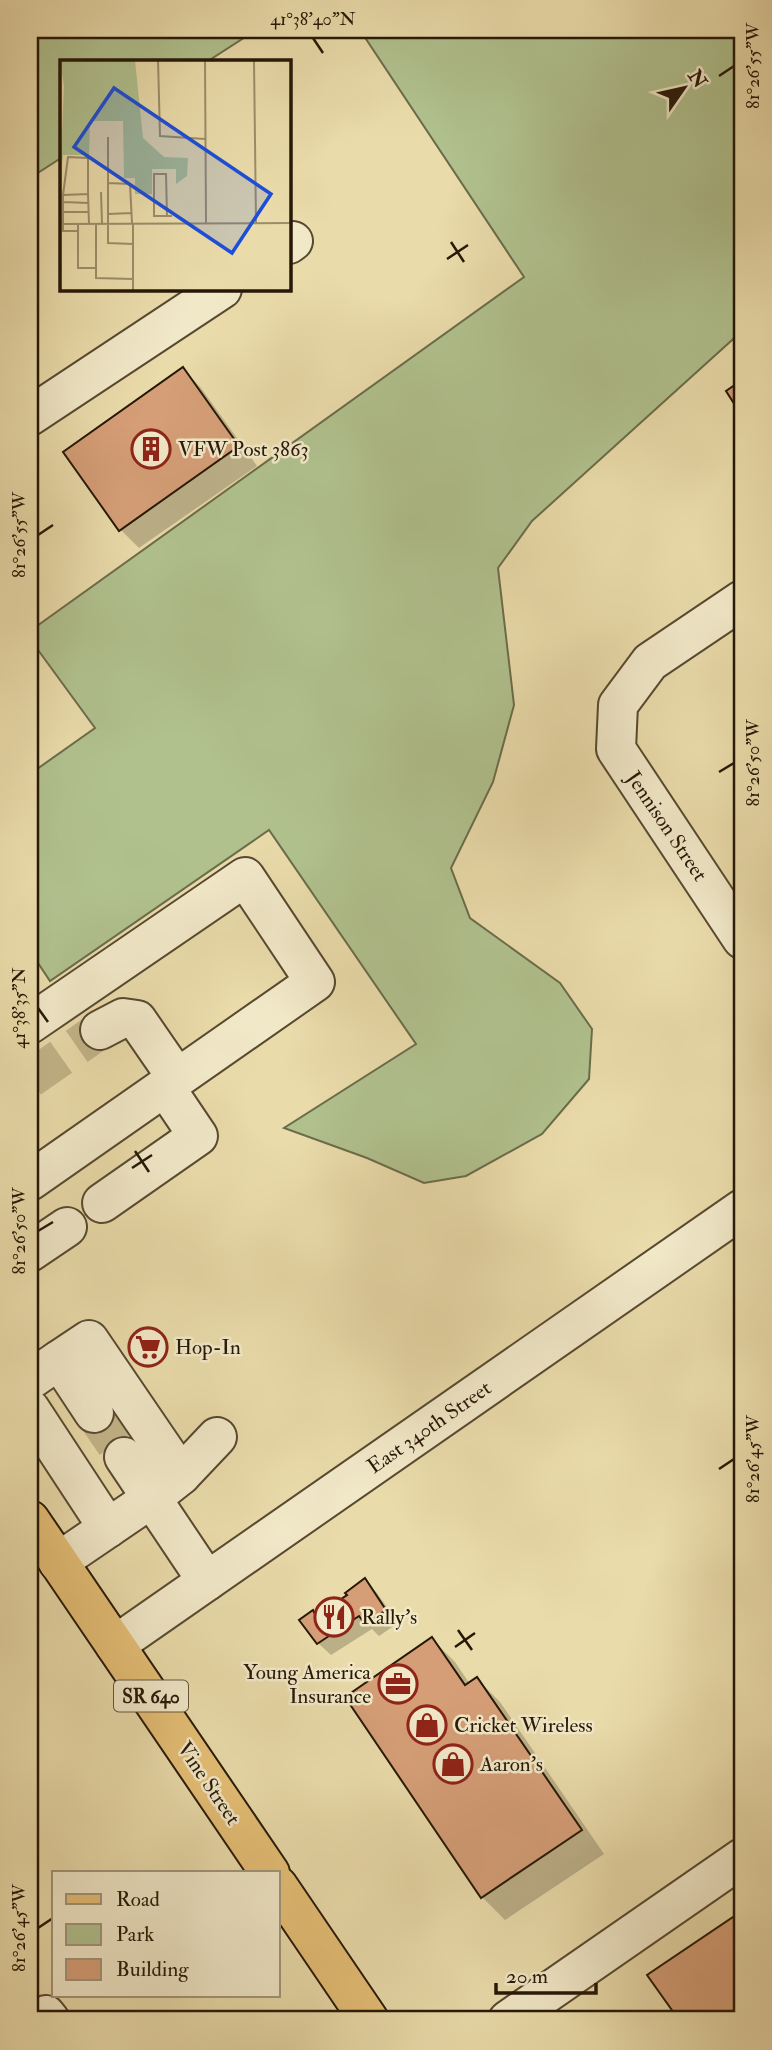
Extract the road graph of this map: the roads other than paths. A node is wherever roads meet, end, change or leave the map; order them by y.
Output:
1 (220, 290) edge
2 (30, 416) edge
3 (742, 600) edge
4 (742, 939) edge
5 (30, 1024) edge
6 (100, 1030) tunnel mouth
7 (171, 1082) junction
8 (30, 1181) edge
9 (102, 1203) dead end
10 (742, 1209) edge
11 (67, 1227) dead end
12 (30, 1252) edge
13 (44, 1370) edge
14 (30, 1409) edge
15 (94, 1413) tunnel mouth
16 (217, 1437) dead end
17 (124, 1457) tunnel mouth
18 (181, 1475) junction
19 (152, 1498) junction
20 (30, 1520) edge
21 (108, 1528) junction
22 (58, 1562) junction
23 (207, 1581) junction
24 (115, 1644) junction
25 (742, 1858) edge
26 (269, 1871) edge
27 (280, 1889) edge
28 (369, 2020) edge
29 (508, 2020) edge

1 - 2 street
3 - 4 street, Jennison Street
5 - 7 street
6 - 7 street
7 - 8 street
7 - 9 street
10 - 23 street, East 340th Street
11 - 12 street
13 - 15 street
13 - 18 street
14 - 21 street
16 - 18 street
17 - 19 street
18 - 19 street
19 - 21 street
19 - 23 street
20 - 22 main road, Vine Street / SR 640
21 - 22 street
22 - 24 main road, Vine Street / SR 640
23 - 24 street, East 340th Street
24 - 26 main road, Vine Street / SR 640
25 - 29 street
27 - 28 main road

